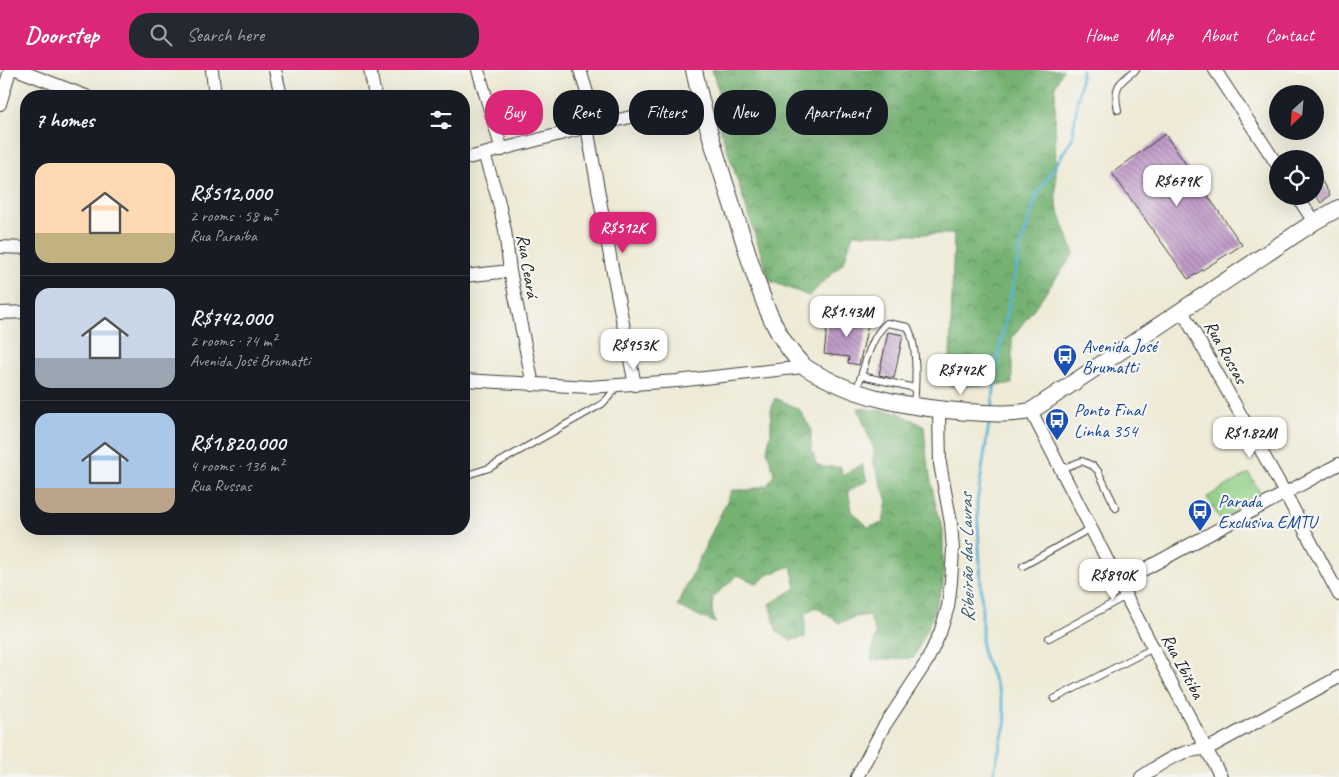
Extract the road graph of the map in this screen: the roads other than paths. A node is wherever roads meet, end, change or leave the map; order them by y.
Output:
1 (10, 70) edge
2 (18, 70) edge
3 (212, 70) edge
4 (275, 70) edge
5 (370, 70) edge
6 (478, 70) edge
7 (580, 70) edge
8 (694, 70) edge
9 (1136, 70) edge
10 (1215, 70) edge
11 (70, 90) edge
12 (214, 90) edge
13 (280, 90) edge
14 (374, 90) edge
15 (584, 90) edge
16 (699, 90) edge
17 (0, 104) edge
18 (1118, 110) dead end
19 (704, 112) edge
20 (558, 135) edge
21 (593, 135) edge
22 (502, 150) junction
23 (1269, 152) edge
24 (484, 154) junction
25 (470, 158) edge
26 (1303, 205) edge
27 (1339, 208) edge
28 (1314, 222) junction
29 (0, 247) edge
30 (20, 248) edge
31 (510, 271) junction
32 (470, 275) edge
33 (1182, 311) junction
34 (20, 312) edge
35 (0, 313) edge
36 (804, 367) junction
37 (862, 376) junction
38 (470, 380) edge
39 (532, 385) junction
40 (636, 385) junction
41 (617, 386) junction
42 (915, 388) junction
43 (856, 392) junction
44 (914, 407) junction
45 (939, 410) junction
46 (1031, 411) junction
47 (1339, 464) edge
48 (1061, 468) junction
49 (470, 474) edge
50 (1285, 493) junction
51 (1116, 508) dead end
52 (1091, 528) junction
53 (1023, 566) dead end
54 (1119, 583) junction
55 (1339, 595) edge
56 (1126, 596) junction
57 (1049, 638) dead end
58 (1153, 648) junction
59 (1339, 677) edge
60 (1054, 699) dead end
61 (1207, 749) junction
62 (857, 777) edge
63 (1140, 777) edge
64 (1221, 777) edge

1 - 17 street
2 - 11 street
3 - 12 street
4 - 13 street
5 - 14 street
6 - 22 street
7 - 15 street
8 - 16 main road
9 - 18 lane
10 - 23 street
19 - 36 main road
20 - 22 street
21 - 40 street
22 - 24 street
24 - 25 street
24 - 31 street, Rua Ceará
26 - 28 street
27 - 28 main road
28 - 33 main road
29 - 30 street
31 - 32 street
31 - 39 street, Rua Ceará
33 - 46 main road
33 - 50 street, Rua Russas
34 - 35 street
36 - 40 street
36 - 43 main road
37 - 42 lane
37 - 42 lane
37 - 43 lane
38 - 39 street
39 - 41 street
40 - 41 street
41 - 49 lane
42 - 44 lane
43 - 44 main road
44 - 45 main road
45 - 46 main road
45 - 62 street
46 - 48 street, Rua Ibitiba
47 - 50 street
48 - 51 lane
48 - 52 street, Rua Ibitiba
50 - 54 street
50 - 55 street, Rua Russas
52 - 53 lane
52 - 54 street, Rua Ibitiba
54 - 56 street, Rua Ibitiba
56 - 57 lane
56 - 58 street, Rua Ibitiba
58 - 60 lane
58 - 61 street, Rua Ibitiba
59 - 61 street
61 - 63 street
61 - 64 street, Rua Ibitiba

